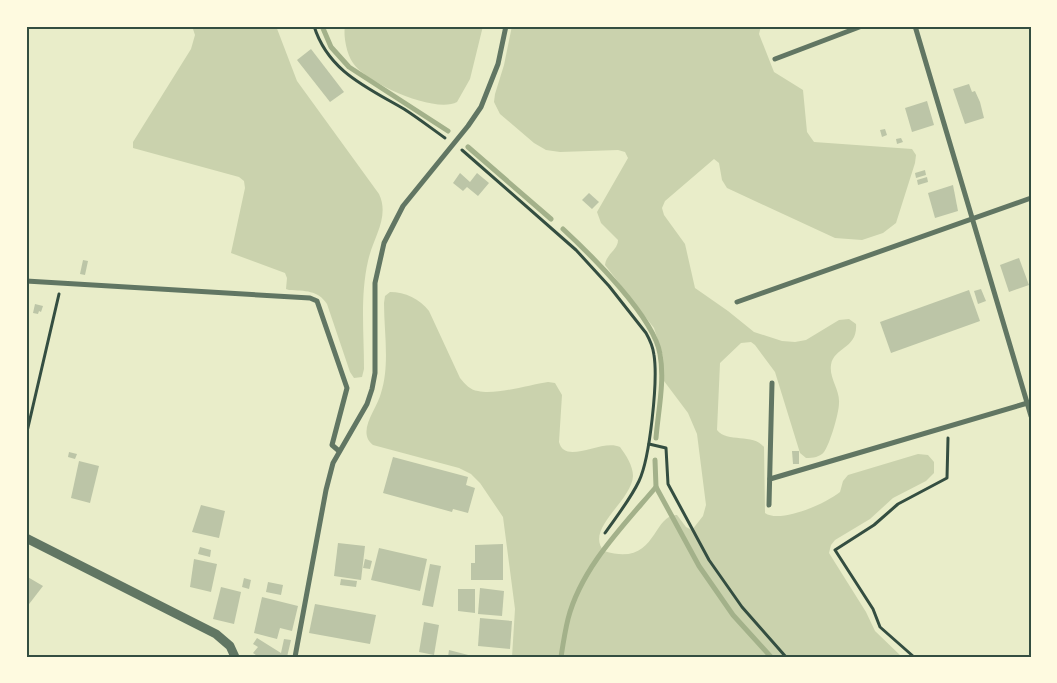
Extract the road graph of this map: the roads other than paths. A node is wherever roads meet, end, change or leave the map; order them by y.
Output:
1 (506, 26) edge
2 (862, 26) edge
3 (915, 26) edge
4 (775, 59) dead end
5 (1031, 198) edge
6 (972, 219) junction
7 (26, 282) edge
8 (737, 302) dead end
9 (772, 383) dead end
10 (1029, 403) edge
11 (1031, 416) edge
12 (340, 451) junction
13 (770, 479) junction
14 (769, 505) dead end
15 (26, 538) edge
16 (235, 657) edge
17 (295, 657) edge

1 - 12 street
2 - 4 street
3 - 6 street
5 - 6 street
6 - 8 street
6 - 10 street
7 - 12 street
9 - 13 street
10 - 11 street
10 - 13 street
12 - 17 street
13 - 14 street
15 - 16 street

